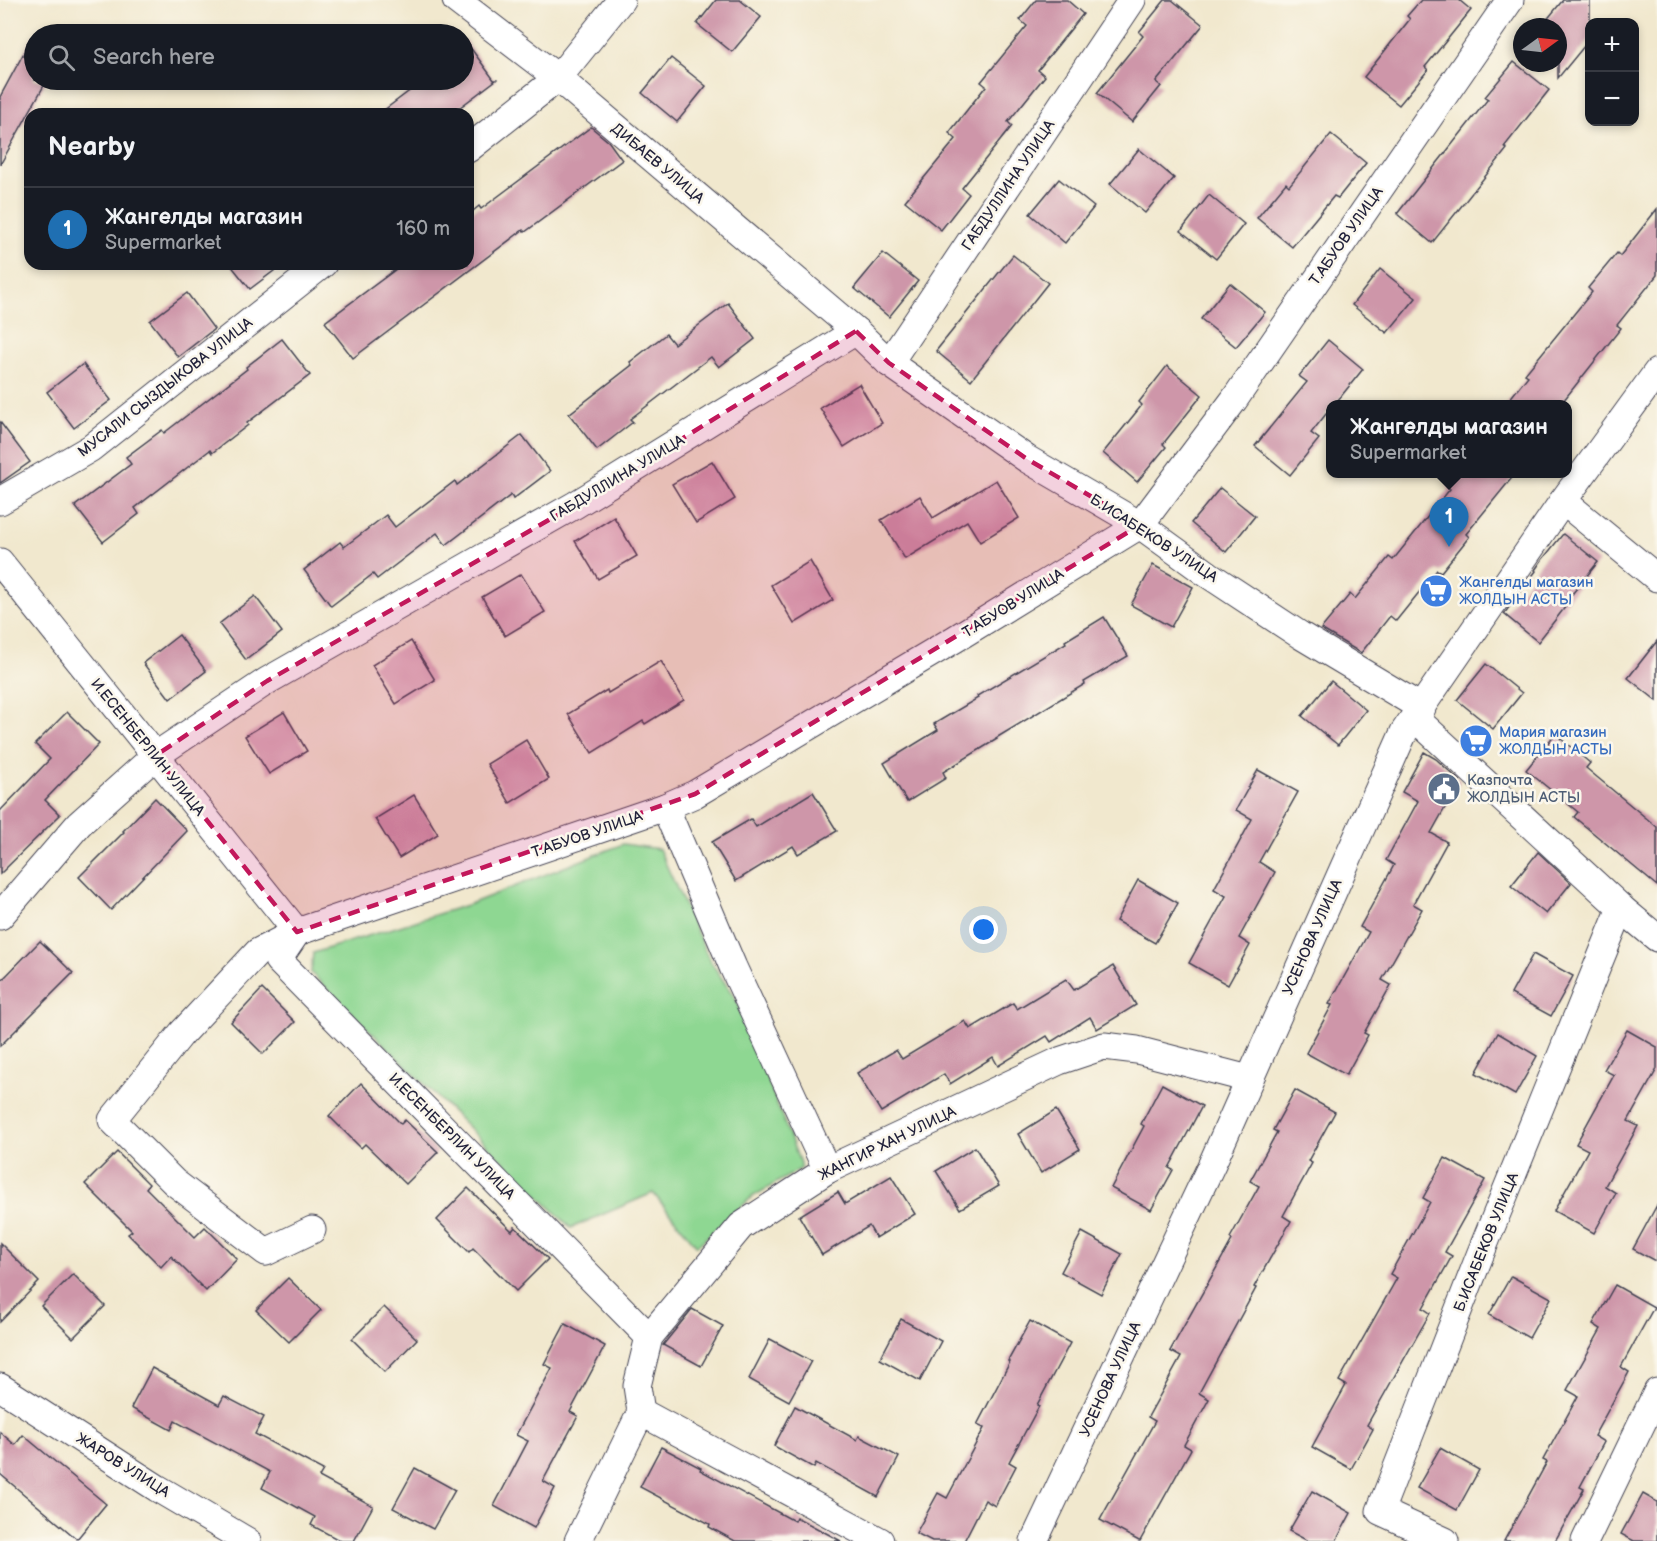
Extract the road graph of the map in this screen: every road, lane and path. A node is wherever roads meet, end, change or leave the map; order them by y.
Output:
1 (456, 0) edge
2 (621, 0) edge
3 (1132, 0) edge
4 (1510, 0) edge
5 (558, 78) junction
6 (474, 144) edge
7 (315, 270) edge
8 (856, 331) junction
9 (889, 363) junction
10 (1657, 372) edge
11 (0, 501) edge
12 (1563, 501) junction
13 (1140, 525) junction
14 (0, 562) edge
15 (1657, 578) edge
16 (1418, 713) junction
17 (155, 756) junction
18 (665, 807) junction
19 (1621, 908) junction
20 (0, 916) edge
21 (297, 932) junction
22 (1657, 938) edge
23 (1249, 1079) junction
24 (827, 1170) junction
25 (312, 1230) dead end
26 (650, 1337) junction
27 (0, 1387) edge
28 (1655, 1402) edge
29 (641, 1412) junction
30 (248, 1541) edge
31 (579, 1541) edge
32 (880, 1541) edge
33 (1034, 1541) edge
34 (1445, 1541) edge
35 (1585, 1541) edge

1 - 5 street, ДИБАЕВ УЛИЦА
2 - 5 street
3 - 9 street, ГАБДУЛЛИНА УЛИЦА
4 - 13 street, Т.АБУОВ УЛИЦА
5 - 6 street
5 - 8 street, ДИБАЕВ УЛИЦА
7 - 11 street, МУСАЛИ СЫЗДЫКОВА УЛИЦА
8 - 9 street
8 - 17 street, ГАБДУЛЛИНА УЛИЦА
9 - 13 street, Б.ИСАБЕКОВ УЛИЦА
10 - 12 street, УСЕНОВА УЛИЦА
12 - 15 street
12 - 16 street, УСЕНОВА УЛИЦА
13 - 16 street, Б.ИСАБЕКОВ УЛИЦА
13 - 18 street, Т.АБУОВ УЛИЦА
14 - 17 street, И.ЕСЕНБЕРЛИН УЛИЦА
16 - 19 street, Б.ИСАБЕКОВ УЛИЦА
16 - 23 street, УСЕНОВА УЛИЦА
17 - 20 street, ГАБДУЛЛИНА УЛИЦА
17 - 21 street, И.ЕСЕНБЕРЛИН УЛИЦА
18 - 21 street, Т.АБУОВ УЛИЦА
18 - 24 street
19 - 22 street, Б.ИСАБЕКОВ УЛИЦА
19 - 34 street, Б.ИСАБЕКОВ УЛИЦА
21 - 25 street
21 - 26 street, И.ЕСЕНБЕРЛИН УЛИЦА
23 - 24 street, ЖАНГИР ХАН УЛИЦА
23 - 33 street, УСЕНОВА УЛИЦА
24 - 26 street, ЖАНГИР ХАН УЛИЦА
26 - 29 street, ЖАНГИР ХАН УЛИЦА
27 - 30 street, ЖАРОВ УЛИЦА
28 - 35 street
29 - 31 street
29 - 32 street

